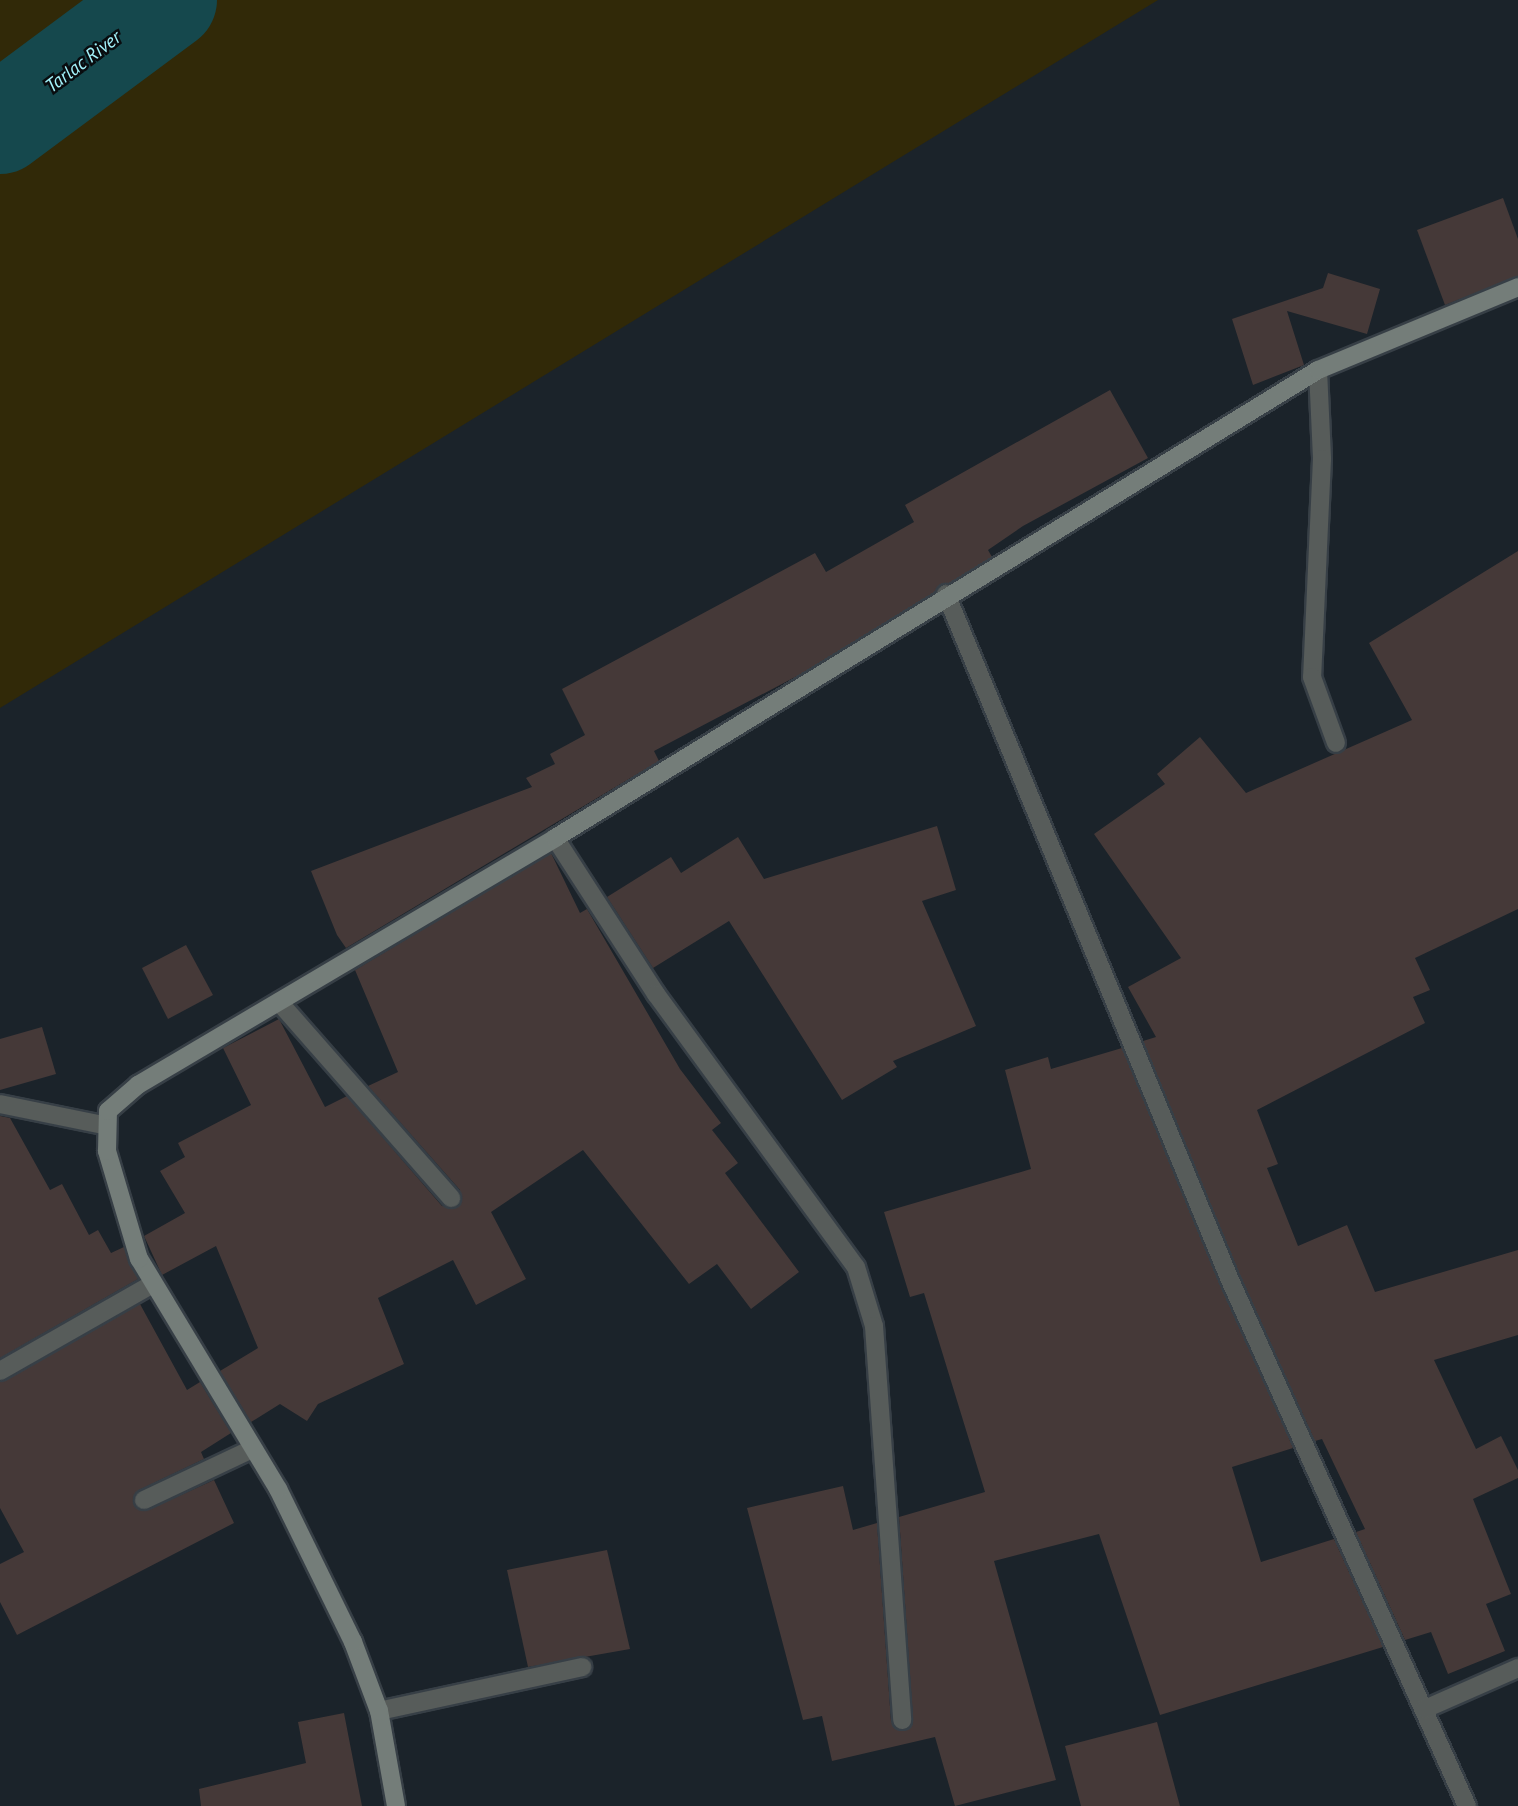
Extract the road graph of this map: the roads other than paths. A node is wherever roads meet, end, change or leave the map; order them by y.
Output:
1 (1518, 287) edge
2 (1318, 370) junction
3 (946, 594) junction
4 (1336, 743) dead end
5 (555, 838) junction
6 (279, 1002) junction
7 (0, 1104) edge
8 (103, 1125) junction
9 (451, 1198) dead end
10 (151, 1285) junction
11 (0, 1371) edge
12 (252, 1449) junction
13 (144, 1500) dead end
14 (582, 1667) dead end
15 (1518, 1668) edge
16 (1425, 1709) junction
17 (379, 1711) junction
18 (902, 1720) dead end
19 (396, 1806) edge
20 (1467, 1806) edge

1 - 2 street
2 - 3 street
2 - 4 street
3 - 5 street
3 - 16 street
5 - 6 street
5 - 18 street
6 - 8 street
6 - 9 street
7 - 8 street
8 - 10 street
10 - 11 street
10 - 12 street
12 - 13 street
12 - 17 street
14 - 17 street
15 - 16 street
16 - 20 street
17 - 19 street

